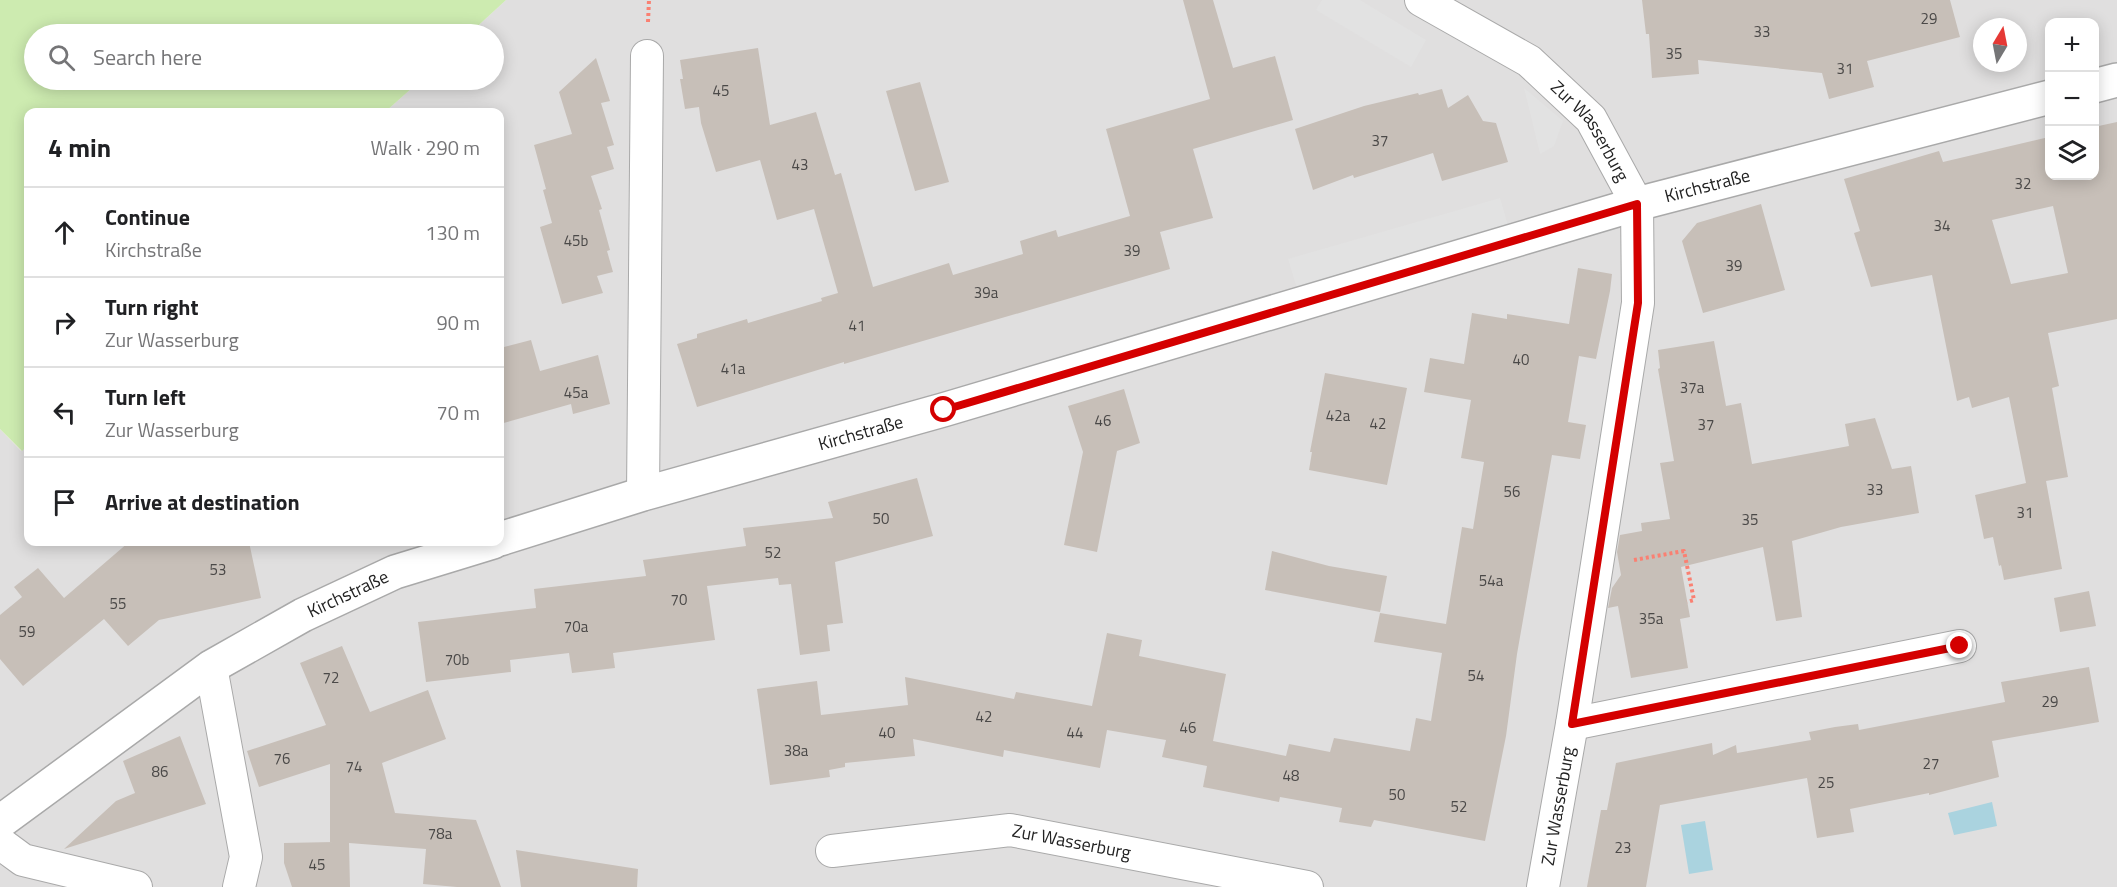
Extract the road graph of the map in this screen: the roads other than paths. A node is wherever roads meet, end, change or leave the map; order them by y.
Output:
1 (1421, 0) edge
2 (647, 56) dead end
3 (2117, 80) edge
4 (2099, 85) edge
5 (2045, 98) edge
6 (1637, 204) junction
7 (643, 494) junction
8 (504, 538) edge
9 (480, 546) edge
10 (1960, 646) dead end
11 (211, 667) junction
12 (1572, 724) junction
13 (0, 822) edge
14 (0, 843) edge
15 (832, 851) dead end
16 (136, 887) edge
17 (239, 887) edge
18 (1307, 887) edge
19 (1543, 887) edge

1 - 6 street, Zur Wasserburg
2 - 7 street
3 - 4 street
5 - 6 street, Kirchstraße
6 - 7 street, Kirchstraße
6 - 12 street, Zur Wasserburg
7 - 8 street, Kirchstraße
9 - 11 street, Kirchstraße
10 - 12 street, Zur Wasserburg
11 - 13 street, Kirchstraße
11 - 17 street
12 - 19 street, Zur Wasserburg
14 - 16 street
15 - 18 street, Zur Wasserburg

